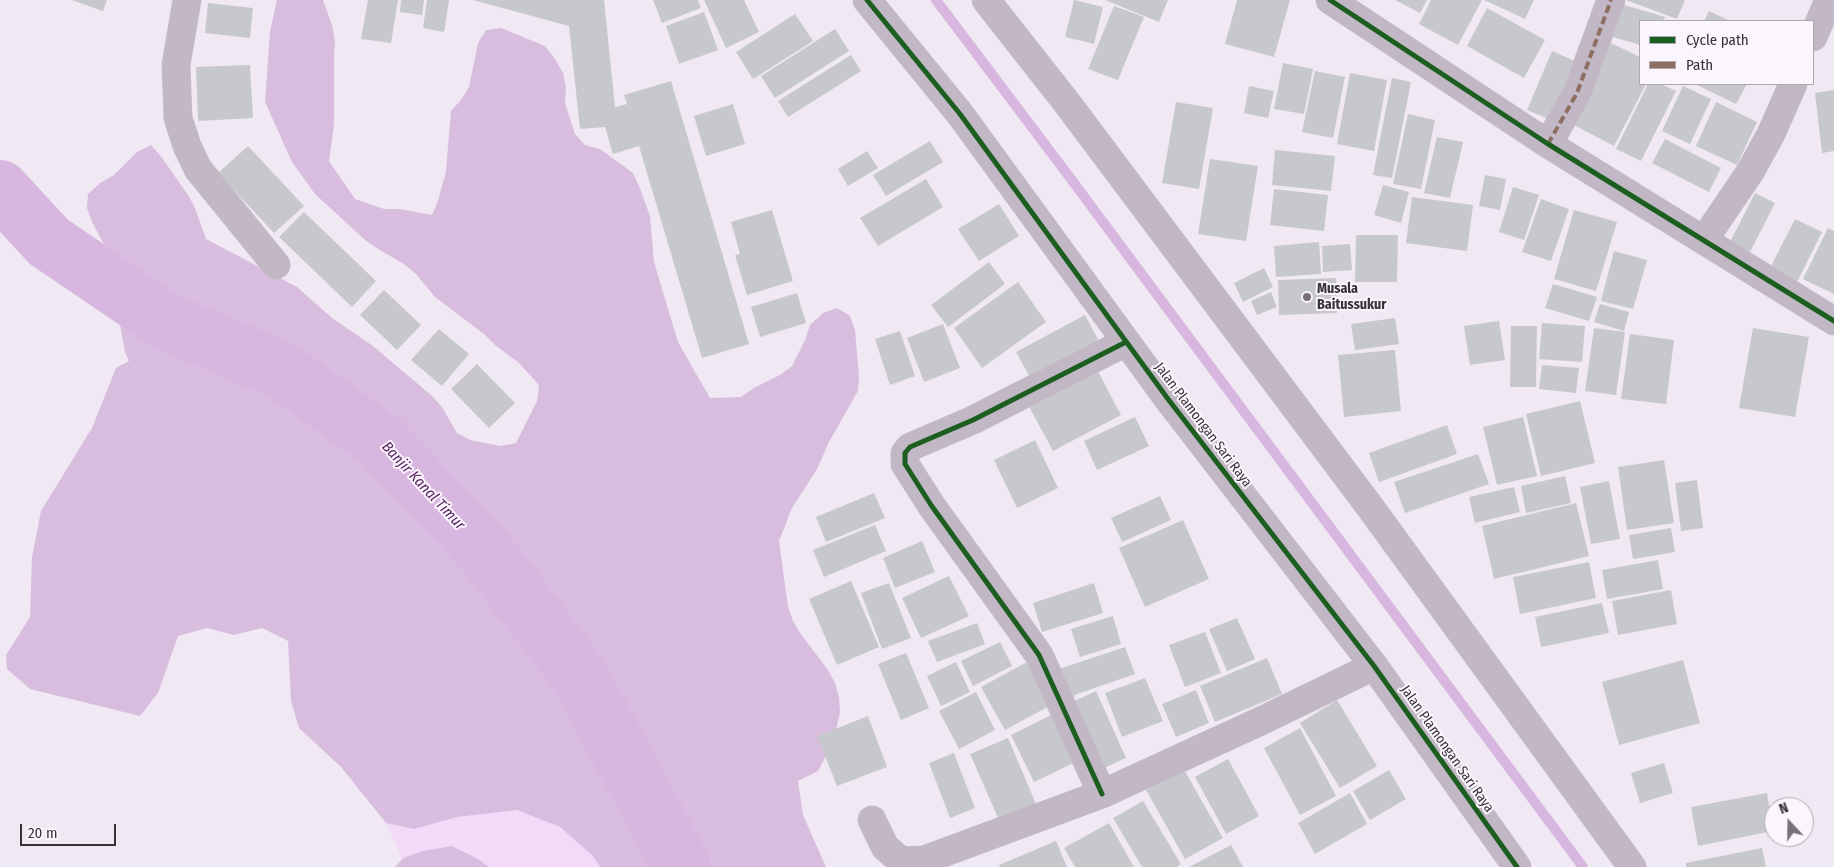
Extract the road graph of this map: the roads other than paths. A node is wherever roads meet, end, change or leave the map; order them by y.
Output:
1 (187, 0) edge
2 (868, 0) edge
3 (986, 0) edge
4 (1611, 0) edge
5 (1829, 0) edge
6 (1342, 3) edge
7 (1814, 35) edge
8 (1793, 85) edge
9 (1548, 144) junction
10 (1704, 240) junction
11 (276, 265) dead end
12 (1834, 321) edge
13 (1126, 342) junction
14 (1374, 666) junction
15 (1102, 794) junction
16 (872, 820) dead end
17 (1517, 867) edge
18 (1632, 867) edge

1 - 11 street
2 - 13 street, Jalan Plamongan Sari Raya
3 - 18 street
4 - 9 street
5 - 7 street
6 - 9 street
8 - 10 street
9 - 10 street
10 - 12 street
13 - 14 street, Jalan Plamongan Sari Raya
13 - 15 street
14 - 15 street
14 - 17 street, Jalan Plamongan Sari Raya
15 - 16 street

